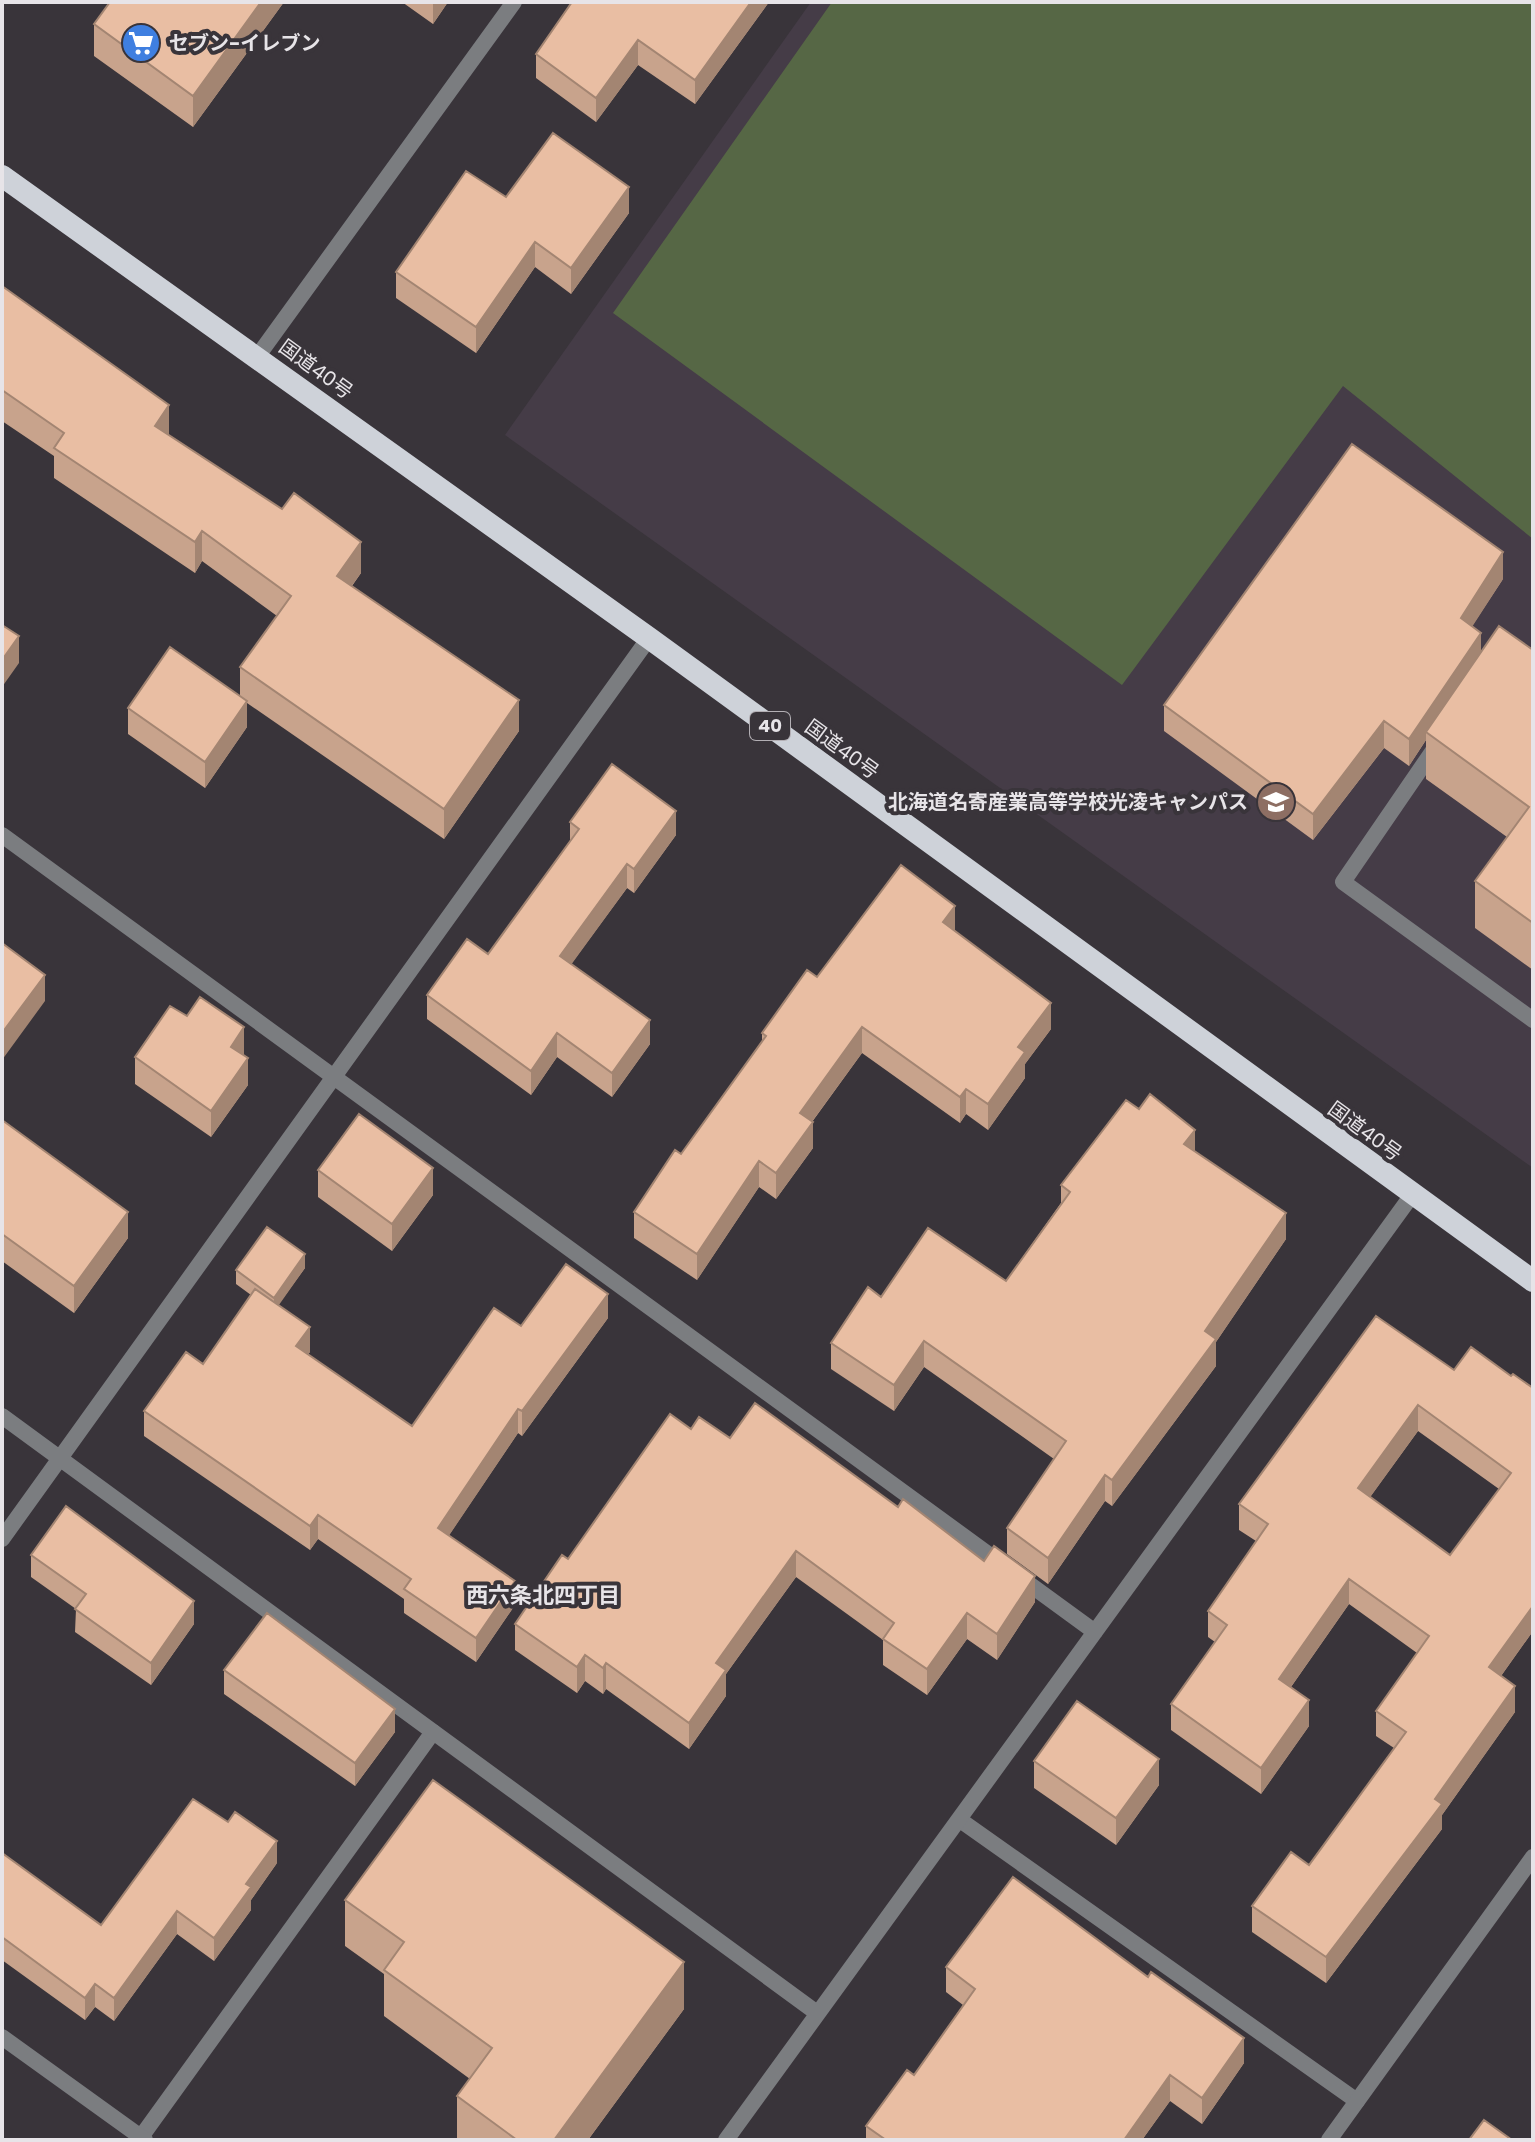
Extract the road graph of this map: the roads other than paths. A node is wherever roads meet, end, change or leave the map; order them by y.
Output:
1 (514, 2) edge
2 (2, 176) edge
3 (257, 357) junction
4 (649, 638) junction
5 (1448, 728) edge
6 (2, 835) edge
7 (1533, 1020) edge
8 (332, 1077) junction
9 (1412, 1195) junction
10 (1533, 1281) edge
11 (2, 1416) edge
12 (61, 1458) junction
13 (2, 1539) edge
14 (1095, 1632) junction
15 (433, 1732) junction
16 (960, 1820) junction
17 (1533, 1857) edge
18 (817, 2013) junction
19 (2, 2037) edge
20 (1357, 2101) junction
21 (143, 2138) edge
22 (726, 2140) edge
23 (1329, 2140) edge

1 - 3 street
2 - 3 highway, 国道40号 / 40
3 - 4 highway, 国道40号 / 40
4 - 8 street
4 - 9 highway, 国道40号 / 40
5 - 7 street
6 - 8 street
8 - 12 street
8 - 14 street
9 - 10 highway, 国道40号 / 40
9 - 14 street
11 - 12 street
12 - 13 street
12 - 15 street
14 - 16 street
15 - 18 street
15 - 21 street
16 - 18 street
16 - 20 street
17 - 20 street
18 - 22 street
19 - 21 street
20 - 23 street

